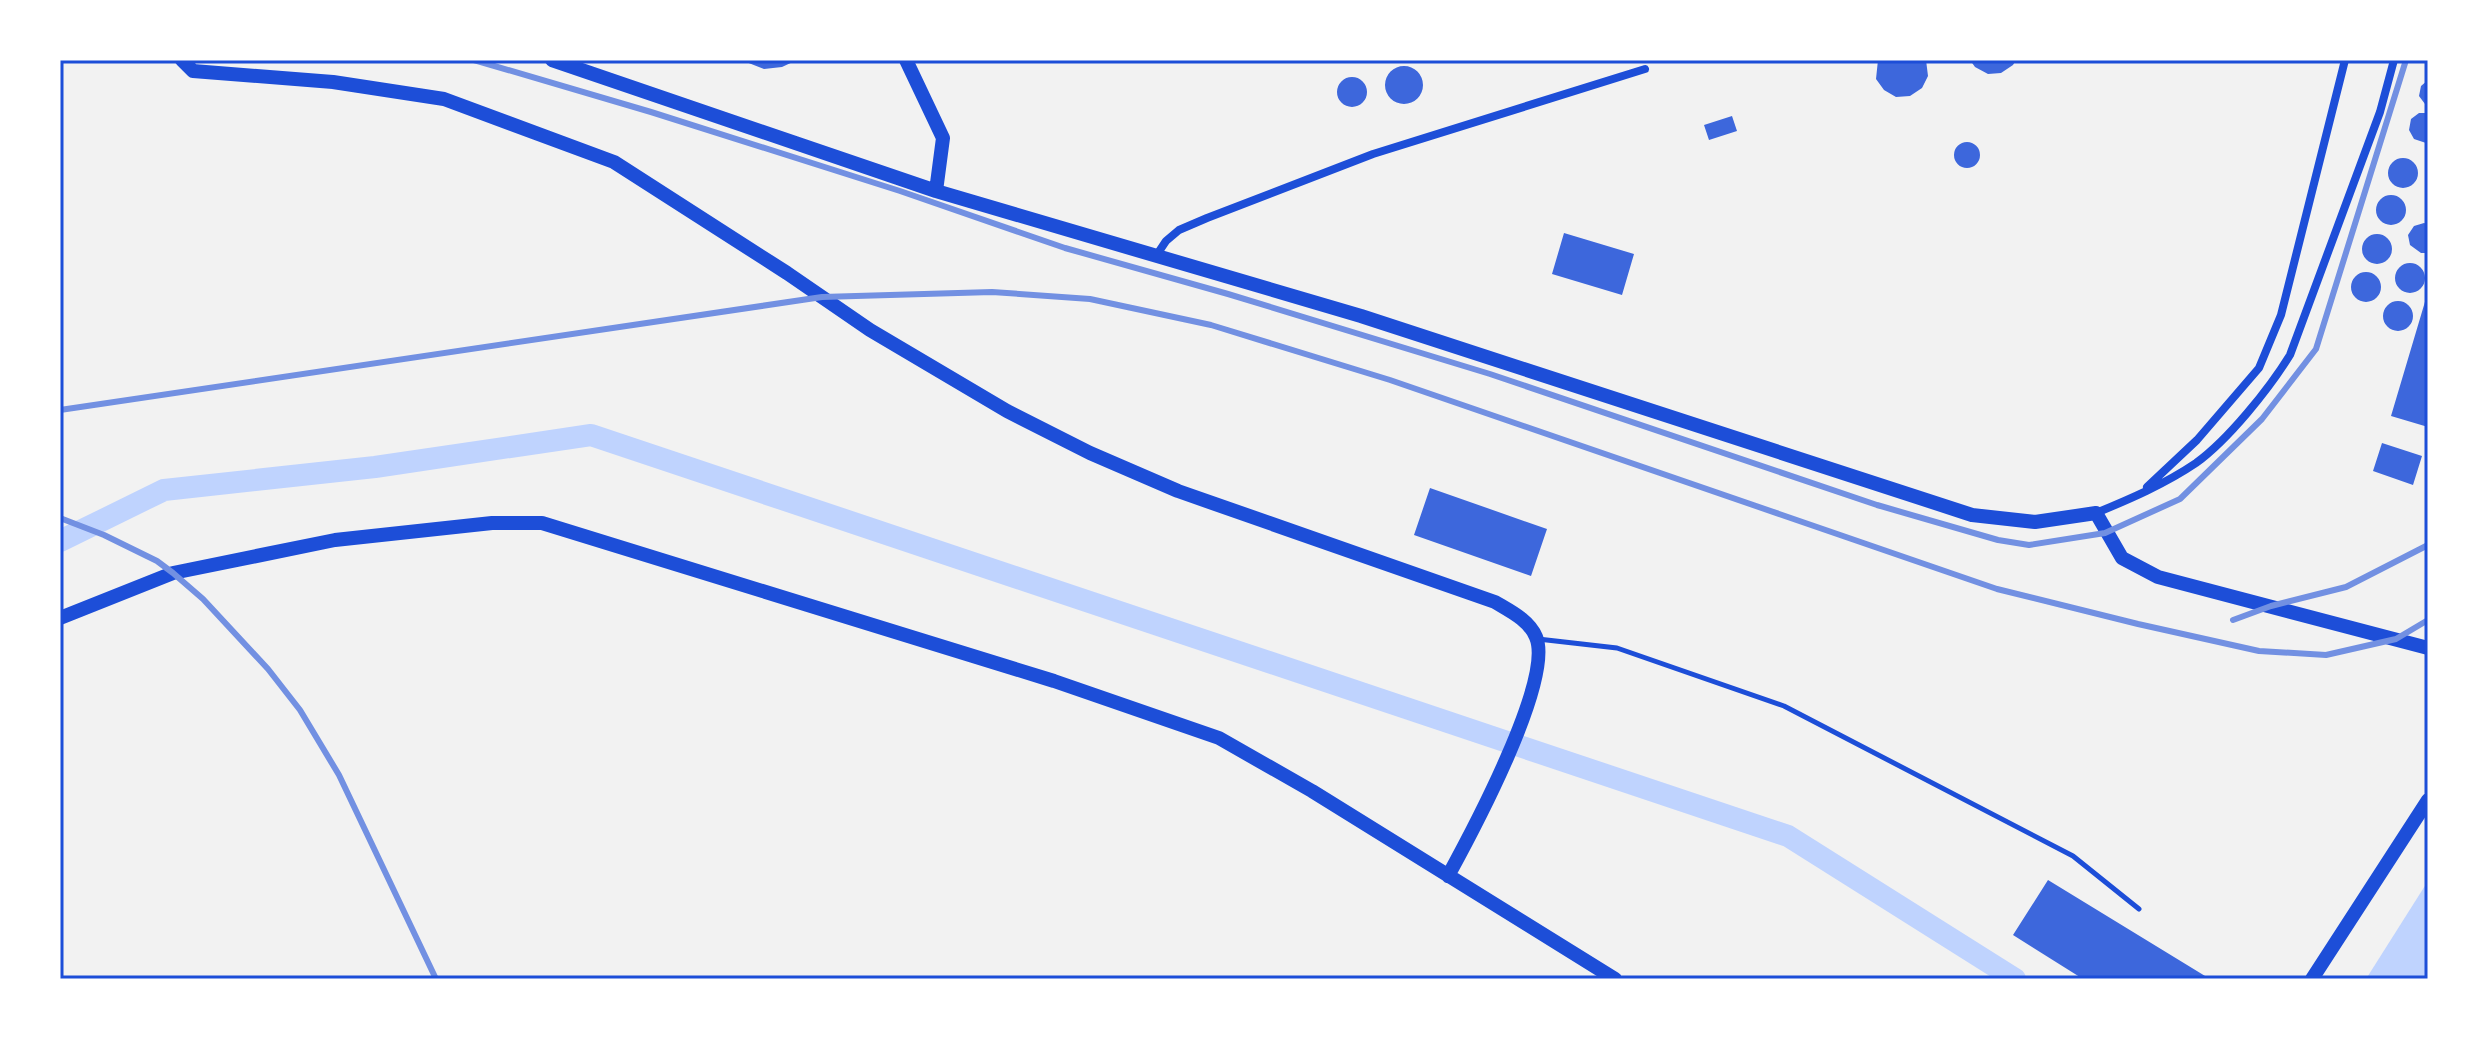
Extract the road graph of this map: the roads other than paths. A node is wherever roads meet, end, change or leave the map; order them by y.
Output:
1 (182, 60) edge
2 (552, 60) edge
3 (906, 60) edge
4 (2345, 60) edge
5 (2394, 60) edge
6 (1645, 69) dead end
7 (936, 191) junction
8 (1155, 256) junction
9 (2138, 496) junction
10 (2096, 513) junction
11 (60, 618) edge
12 (1537, 638) junction
13 (2428, 648) edge
14 (2428, 800) edge
15 (1448, 876) junction
16 (2139, 909) dead end
17 (1615, 979) edge
18 (2312, 979) edge

1 - 12 street
2 - 7 street
3 - 7 street
4 - 9 street
5 - 9 street
6 - 8 street
7 - 8 street
8 - 10 street
9 - 10 street
10 - 13 street
11 - 15 street
12 - 15 street
12 - 16 lane
14 - 18 street
15 - 17 street

